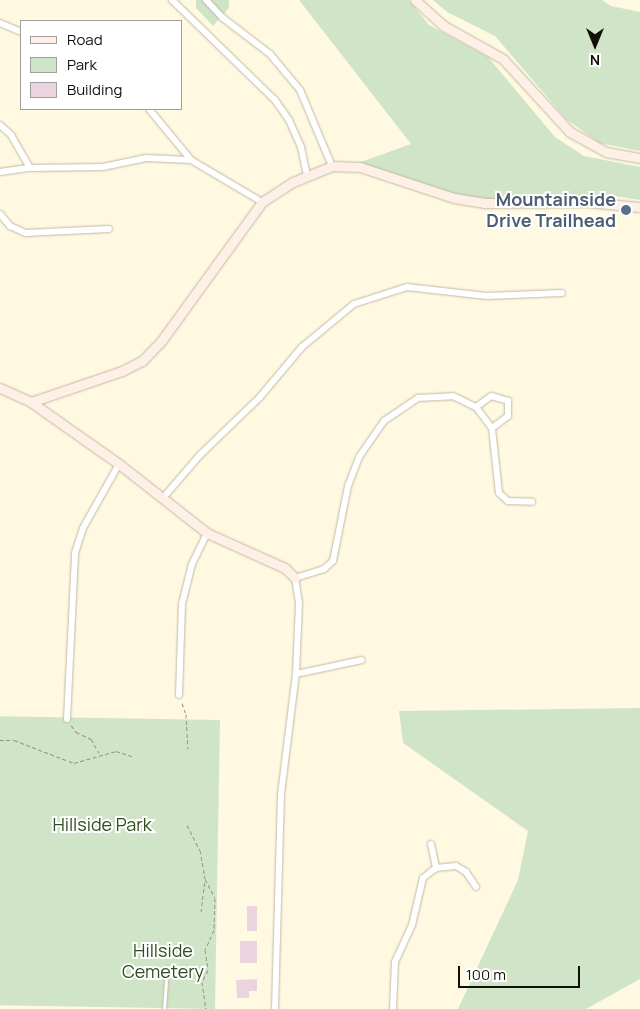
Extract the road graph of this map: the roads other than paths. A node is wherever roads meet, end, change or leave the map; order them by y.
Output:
1 (172, 0) edge
2 (206, 0) edge
3 (415, 0) edge
4 (0, 23) edge
5 (20, 32) edge
6 (150, 110) edge
7 (0, 125) edge
8 (640, 158) edge
9 (191, 160) junction
10 (332, 166) junction
11 (30, 168) junction
12 (0, 172) edge
13 (307, 175) junction
14 (262, 202) junction
15 (640, 206) edge
16 (0, 214) edge
17 (109, 228) dead end
18 (562, 293) dead end
19 (0, 388) edge
20 (31, 402) junction
21 (476, 407) junction
22 (492, 428) junction
23 (119, 464) junction
24 (164, 498) junction
25 (532, 502) dead end
26 (207, 533) junction
27 (295, 578) junction
28 (362, 660) dead end
29 (296, 674) junction
30 (179, 695) road end
31 (67, 719) road end
32 (431, 844) dead end
33 (436, 868) junction
34 (476, 886) dead end
35 (167, 967) dead end
36 (164, 1009) edge
37 (276, 1009) edge
38 (393, 1009) edge

1 - 13 street
2 - 10 street
3 - 8 street
4 - 5 street
6 - 9 street
7 - 11 street
9 - 11 street
9 - 14 street
10 - 13 street
10 - 15 street
11 - 12 street
13 - 14 street
14 - 20 street
16 - 17 street
18 - 24 street
19 - 20 street
20 - 23 street
21 - 22 street
21 - 22 street
21 - 27 street
22 - 25 street
23 - 24 street
23 - 31 street
24 - 26 street
26 - 27 street
26 - 30 street
27 - 29 street
28 - 29 street
29 - 37 street
32 - 33 street
33 - 34 street
33 - 38 street
35 - 36 lane

